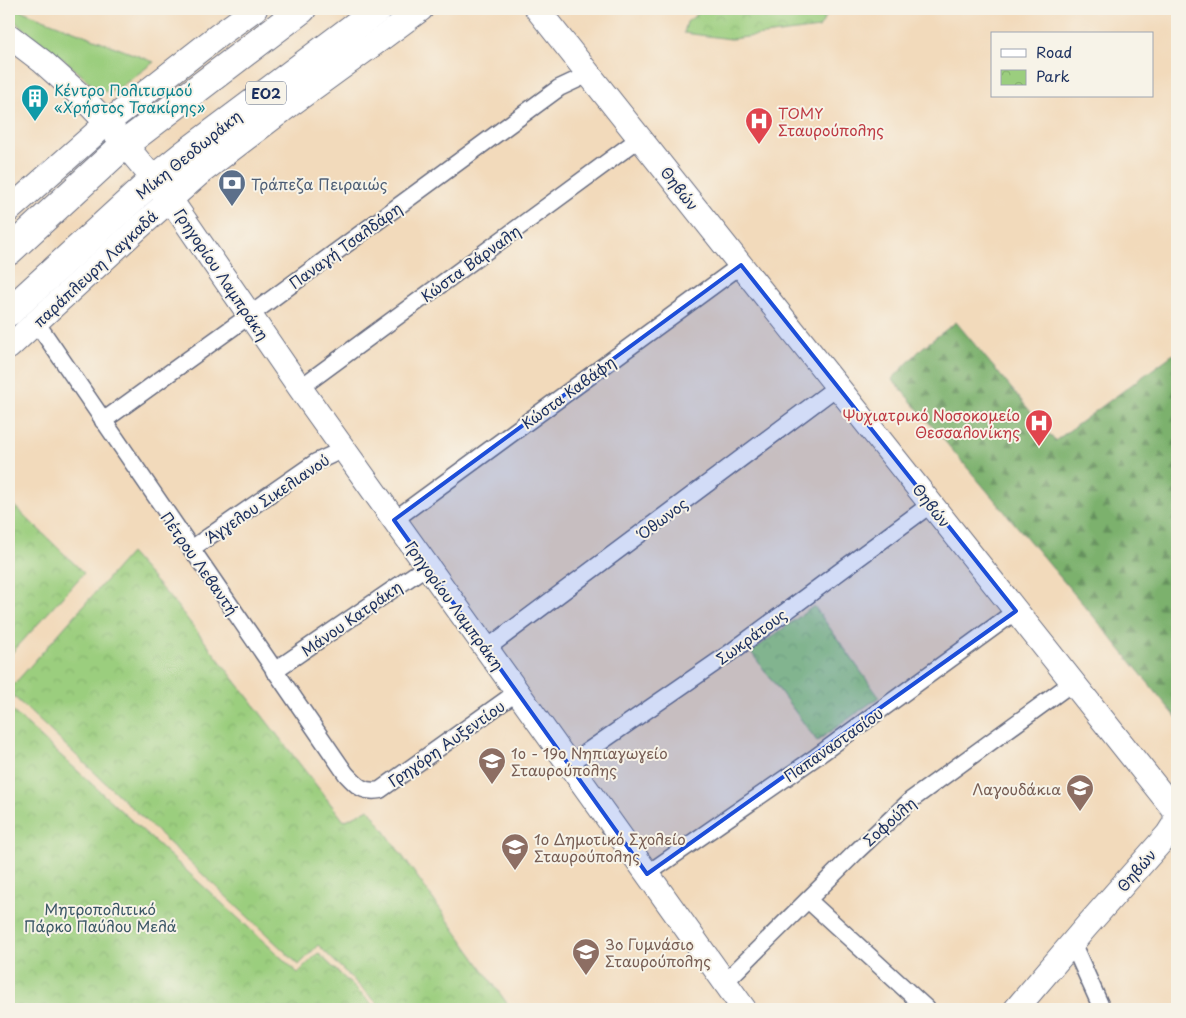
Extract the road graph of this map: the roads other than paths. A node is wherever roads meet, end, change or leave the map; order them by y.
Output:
1 (255, 9) edge
2 (302, 9) edge
3 (378, 9) edge
4 (421, 9) edge
5 (537, 9) edge
6 (9, 36) edge
7 (589, 74) junction
8 (107, 123) junction
9 (640, 138) junction
10 (125, 144) junction
11 (162, 189) junction
12 (9, 210) edge
13 (9, 251) edge
14 (741, 264) junction
15 (9, 312) edge
16 (250, 315) junction
17 (36, 322) junction
18 (9, 347) edge
19 (838, 386) junction
20 (300, 388) junction
21 (103, 421) junction
22 (344, 449) junction
23 (931, 504) junction
24 (394, 520) junction
25 (191, 549) junction
26 (427, 566) junction
27 (1016, 611) junction
28 (486, 649) junction
29 (274, 671) junction
30 (1073, 682) junction
31 (517, 692) junction
32 (568, 764) junction
33 (375, 791) joint
34 (647, 874) junction
35 (808, 900) junction
36 (1072, 942) junction
37 (724, 982) junction
38 (744, 1009) edge
39 (927, 1009) edge
40 (1016, 1009) edge
41 (1102, 1009) edge

1 - 8 street
2 - 10 highway
3 - 11 highway, Μίκη Θεοδωράκη / ΕΟ2
4 - 11 street, παράπλευρη Λαγκαδά
5 - 7 street, Θηβών
6 - 8 street, Γρηγορίου Λαμπράκη
7 - 9 street, Θηβών
7 - 16 street, Παναγή Τσαλδάρη
8 - 10 street, Γρηγορίου Λαμπράκη
8 - 12 street
9 - 14 street, Θηβών
9 - 20 street, Κώστα Βάρναλη
10 - 11 street, Γρηγορίου Λαμπράκη
10 - 13 highway
11 - 15 highway, Μίκη Θεοδωράκη / ΕΟ2
11 - 16 street, Γρηγορίου Λαμπράκη
11 - 17 street, παράπλευρη Λαγκαδά
14 - 19 street, Θηβών
14 - 24 street, Κώστα Καβάφη
16 - 20 street, Γρηγορίου Λαμπράκη
16 - 21 street, Παναγή Τσαλδάρη
17 - 18 street, παράπλευρη Λαγκαδά
17 - 21 street, Πέτρου Λεβαντή
19 - 23 street, Θηβών
19 - 28 street, Όθωνος
20 - 22 street, Γρηγορίου Λαμπράκη
21 - 25 street, Πέτρου Λεβαντή
22 - 24 street, Γρηγορίου Λαμπράκη
22 - 25 street, Άγγελου Σικελιανού
23 - 27 street, Θηβών
23 - 32 street, Σωκράτους
24 - 26 street, Γρηγορίου Λαμπράκη
25 - 29 street, Πέτρου Λεβαντή
26 - 28 street, Γρηγορίου Λαμπράκη
26 - 29 street, Μάνου Κατράκη
27 - 30 street, Θηβών
27 - 34 street, Παπαναστασίου
28 - 31 street, Γρηγορίου Λαμπράκη
29 - 33 street, Πέτρου Λεβαντή
30 - 35 street, Σοφούλη
30 - 36 street, Θηβών
31 - 32 street, Γρηγορίου Λαμπράκη
31 - 33 street, Γρηγόρη Αυξεντίου
32 - 34 street, Γρηγορίου Λαμπράκη
34 - 37 street, Γρηγορίου Λαμπράκη
35 - 37 street, Σοφούλη
35 - 39 street
36 - 40 street
36 - 41 street
37 - 38 street, Γρηγορίου Λαμπράκη

